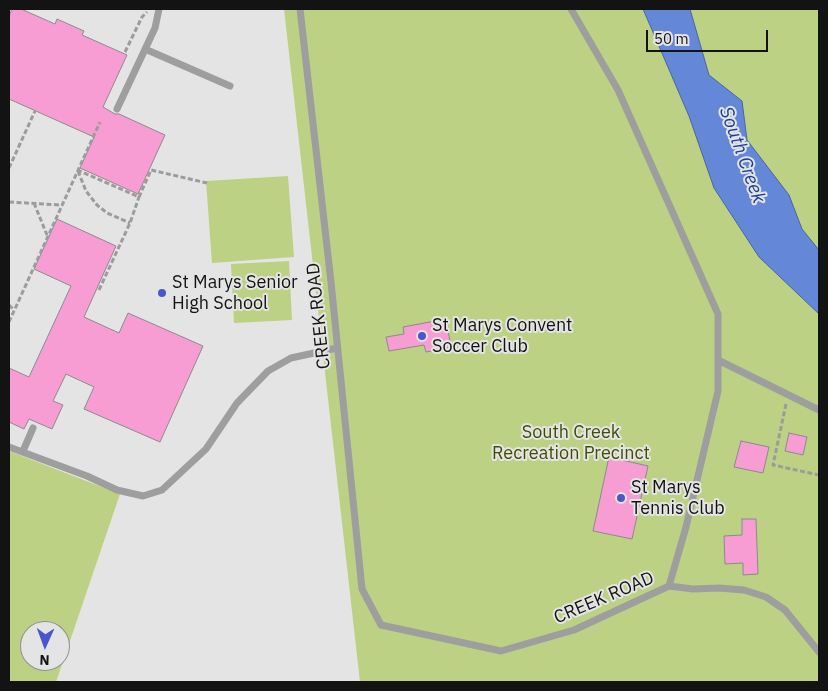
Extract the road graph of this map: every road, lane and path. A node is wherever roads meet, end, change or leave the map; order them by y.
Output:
1 (148, 9) edge
2 (158, 9) edge
3 (300, 9) edge
4 (571, 9) edge
5 (145, 50) junction
6 (125, 52) dead end
7 (230, 86) dead end
8 (117, 109) dead end
9 (35, 111) dead end
10 (100, 122) dead end
11 (9, 168) edge
12 (77, 170) junction
13 (206, 183) dead end
14 (139, 197) junction
15 (9, 202) edge
16 (34, 204) junction
17 (62, 205) junction
18 (130, 223) junction
19 (47, 236) junction
20 (99, 290) dead end
21 (9, 305) edge
22 (14, 310) junction
23 (9, 322) edge
24 (337, 348) junction
25 (718, 360) junction
26 (788, 394) junction
27 (819, 410) edge
28 (34, 428) dead end
29 (9, 447) edge
30 (23, 451) junction
31 (819, 475) edge
32 (669, 586) junction
33 (819, 652) edge

1 - 6 path
2 - 5 lane
3 - 24 lane, CREEK ROAD
4 - 25 lane, CREEK ROAD
5 - 7 lane
5 - 8 lane
9 - 11 path
10 - 12 path
12 - 14 path
12 - 17 path
12 - 18 path
13 - 14 path
14 - 18 path
15 - 16 path
16 - 17 path
16 - 19 path
17 - 19 path
18 - 20 path
19 - 22 path
21 - 22 path
22 - 23 path
24 - 30 lane
24 - 32 lane, CREEK ROAD
25 - 26 lane
25 - 32 lane, CREEK ROAD
26 - 27 lane
26 - 31 path
28 - 30 lane
29 - 30 lane
32 - 33 lane

